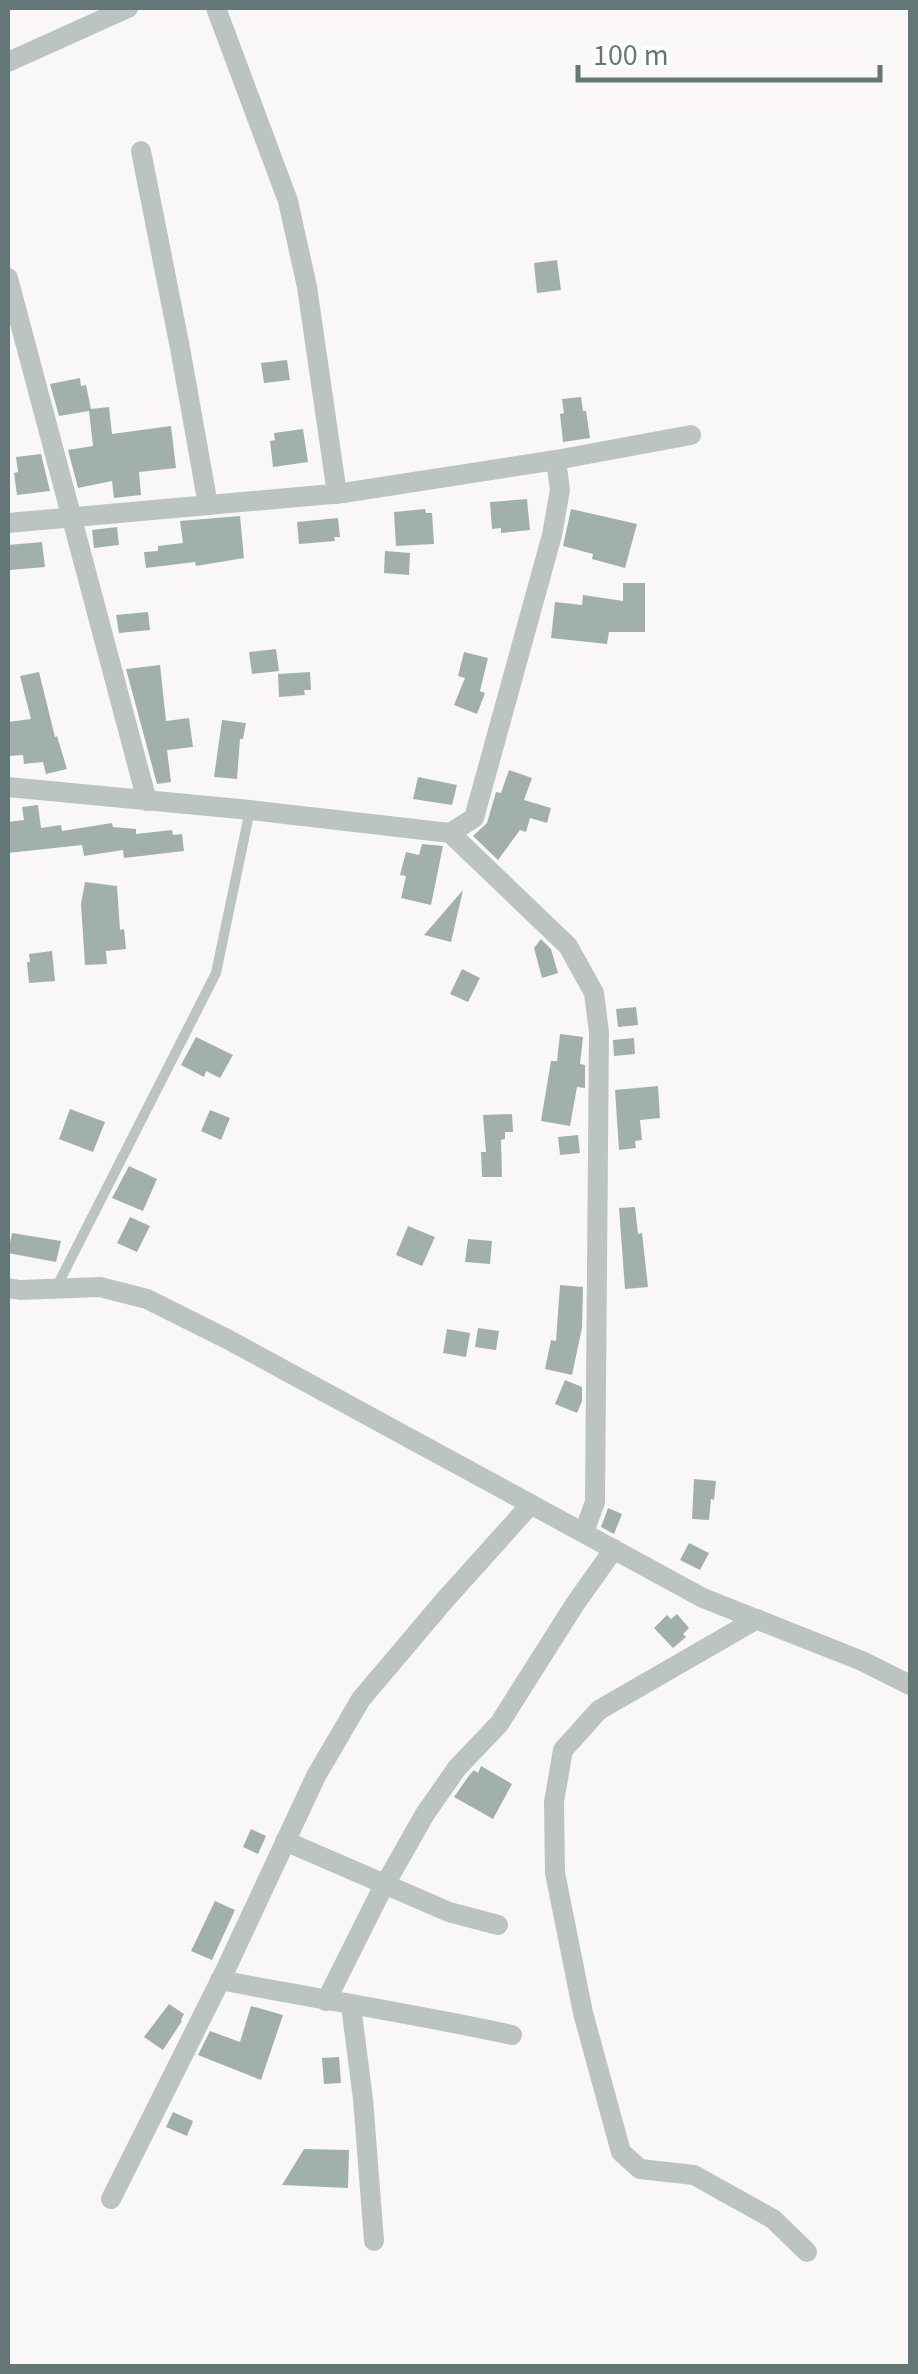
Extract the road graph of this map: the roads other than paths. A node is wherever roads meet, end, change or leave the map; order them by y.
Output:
1 (128, 8) edge
2 (216, 8) edge
3 (8, 62) edge
4 (140, 151) dead end
5 (8, 278) edge
6 (691, 436) dead end
7 (556, 460) junction
8 (337, 494) junction
9 (208, 505) junction
10 (71, 517) junction
11 (8, 523) edge
12 (8, 788) edge
13 (147, 801) junction
14 (250, 810) junction
15 (450, 833) junction
16 (8, 1288) edge
17 (56, 1288) junction
18 (531, 1504) junction
19 (584, 1532) junction
20 (614, 1549) junction
21 (758, 1620) junction
22 (910, 1685) edge
23 (286, 1841) junction
24 (386, 1884) junction
25 (498, 1925) dead end
26 (220, 1980) junction
27 (326, 2001) junction
28 (352, 2006) junction
29 (512, 2035) dead end
30 (111, 2199) dead end
31 (374, 2241) dead end
32 (807, 2252) dead end

1 - 3 street
2 - 8 street
4 - 9 street
5 - 10 street
6 - 7 street
7 - 8 street
7 - 15 street
8 - 9 street
9 - 10 street
10 - 11 street
10 - 13 street
12 - 13 street
13 - 14 street
14 - 15 street
14 - 17 lane
15 - 19 street
16 - 17 street
17 - 18 street
18 - 19 street
18 - 23 street
19 - 20 street
20 - 21 street
20 - 24 street
21 - 22 street
21 - 32 street
23 - 24 street
23 - 26 street
24 - 25 street
24 - 27 street
26 - 27 street
26 - 30 street
27 - 28 street
28 - 29 street
28 - 31 street

